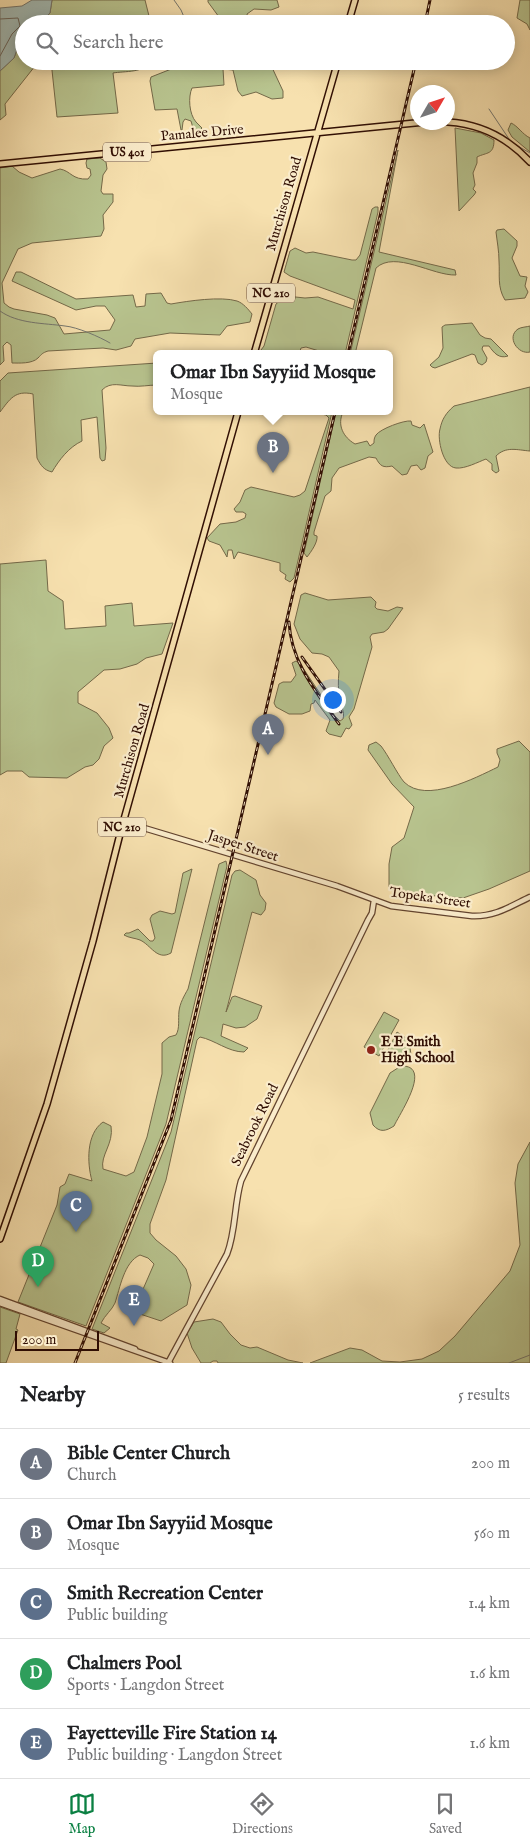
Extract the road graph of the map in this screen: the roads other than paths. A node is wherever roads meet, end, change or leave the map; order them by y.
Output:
1 (355, 0) edge
2 (351, 15) edge
3 (335, 70) edge
4 (410, 123) edge
5 (455, 123) edge
6 (317, 132) junction
7 (530, 162) edge
8 (0, 164) edge
9 (255, 350) edge
10 (237, 415) edge
11 (124, 822) junction
12 (355, 893) joint
13 (530, 897) edge
14 (374, 900) junction
15 (0, 1239) edge
16 (0, 1299) edge
17 (0, 1303) edge
18 (145, 1354) junction
19 (169, 1363) edge

1 - 2 main road
3 - 6 main road, Murchison Road / NC 210
4 - 6 main road, US 401
5 - 7 main road
6 - 8 main road, Pamalee Drive / US 401
6 - 9 main road, Murchison Road / NC 210
10 - 11 main road, Murchison Road / NC 210
11 - 12 street, Jasper Street
11 - 15 main road, Murchison Road / NC 210
12 - 14 street, Topeka Street
13 - 14 street, Topeka Street
14 - 19 street, Seabrook Road
16 - 18 street
17 - 18 street
18 - 19 street

